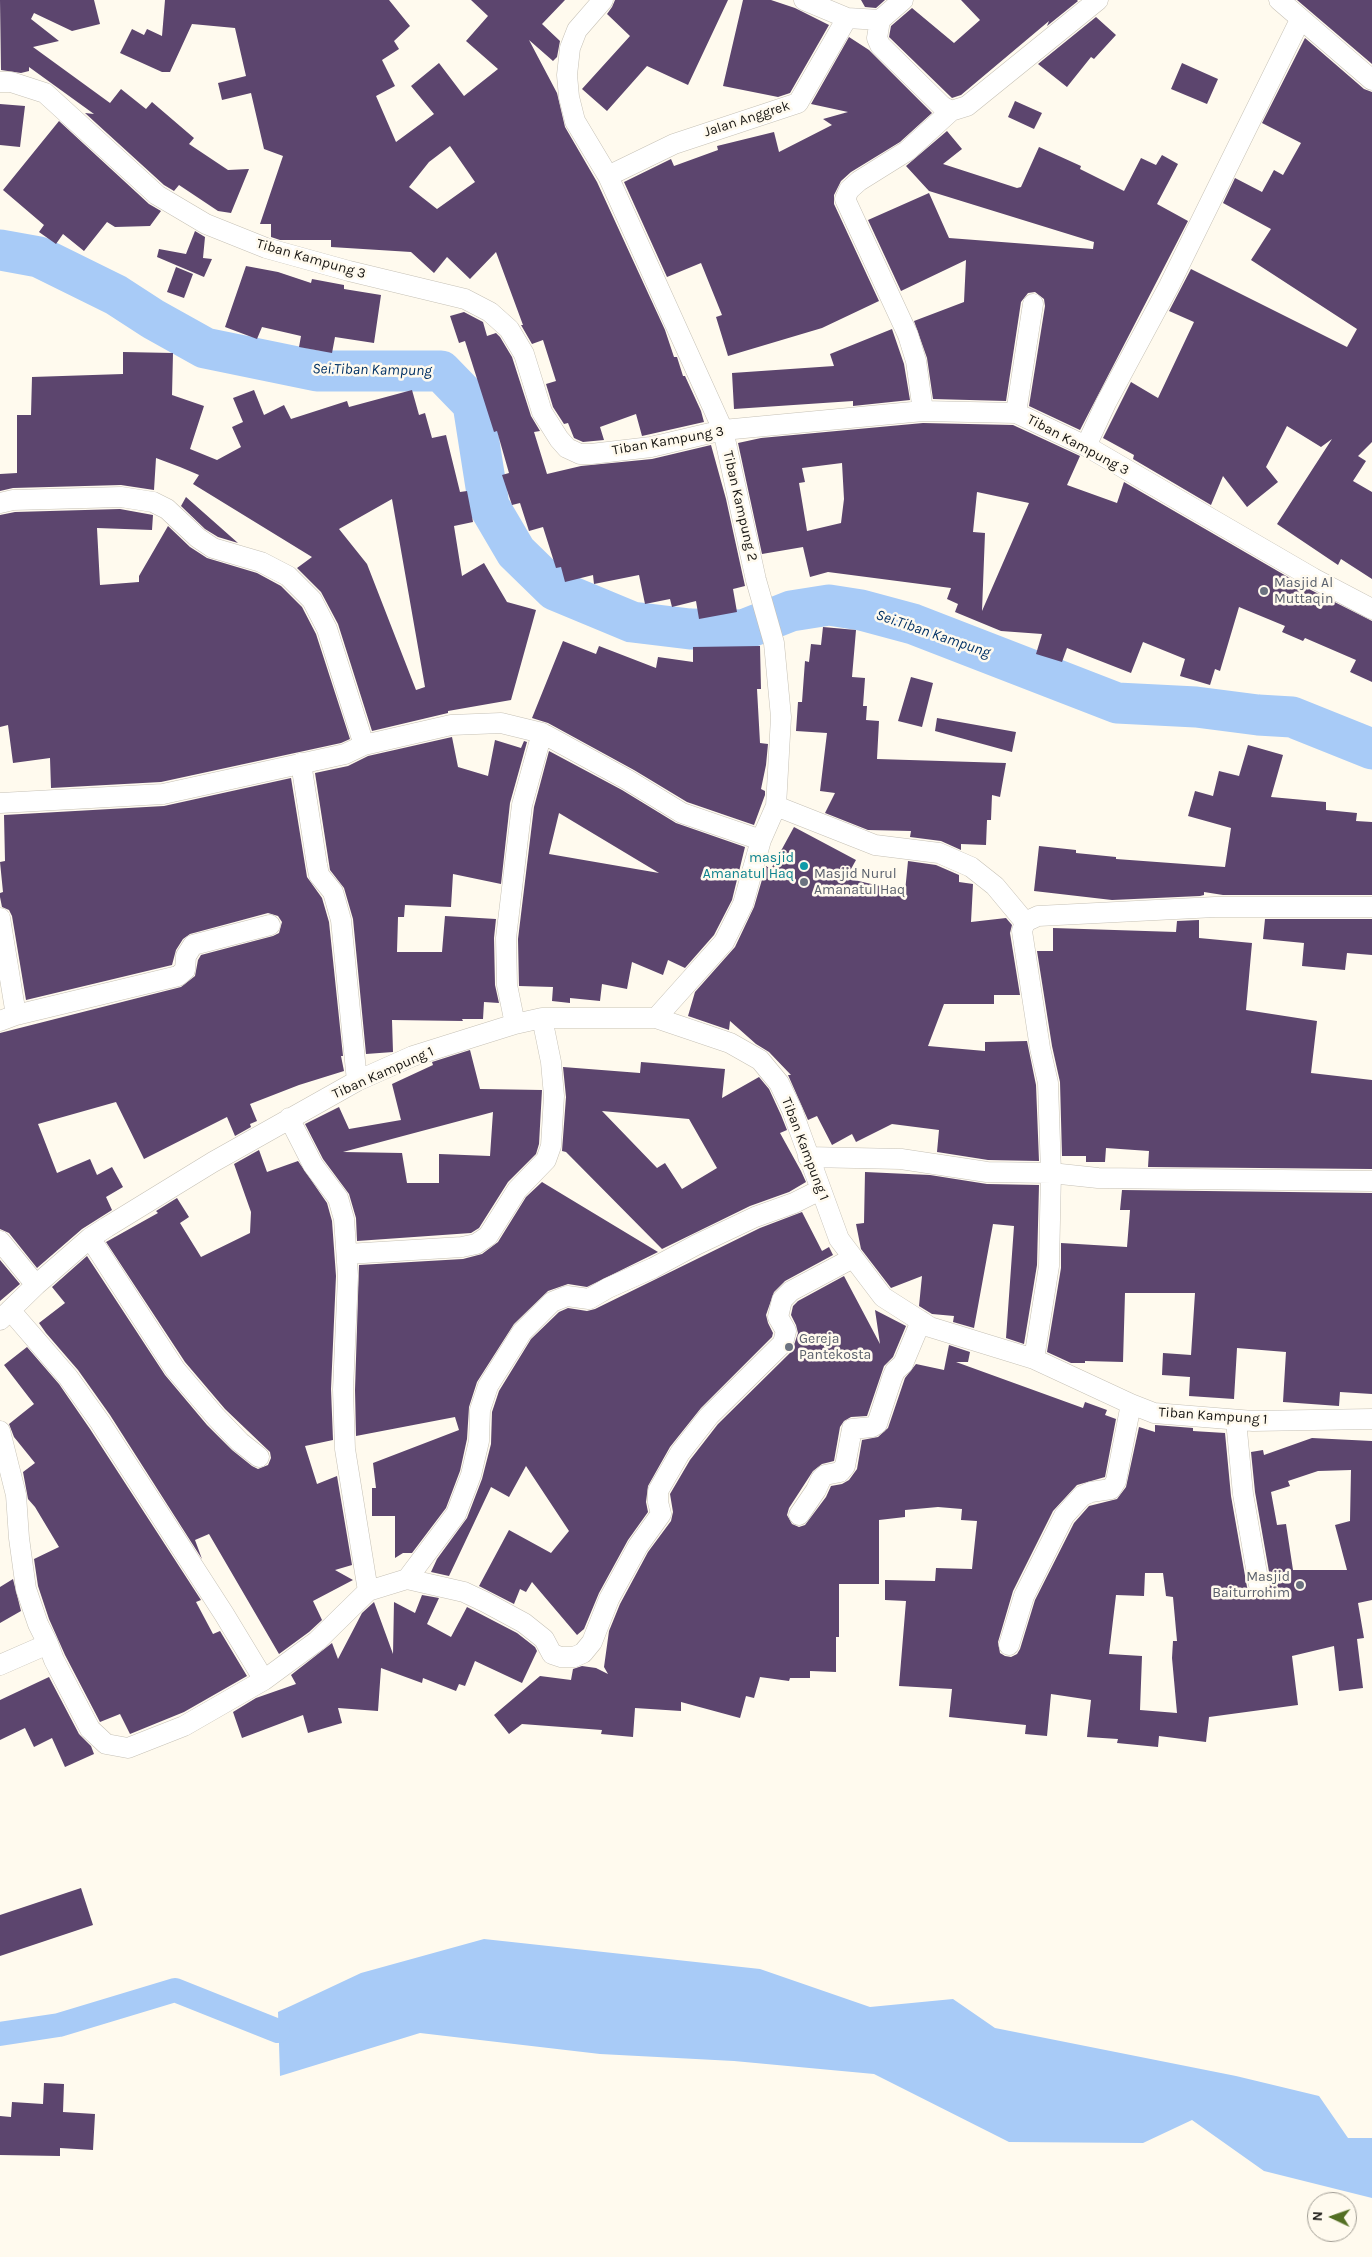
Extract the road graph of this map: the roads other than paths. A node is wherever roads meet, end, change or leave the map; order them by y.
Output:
1 (603, 0) edge
2 (804, 0) edge
3 (903, 0) edge
4 (1098, 0) edge
5 (1279, 0) edge
6 (847, 18) junction
7 (880, 20) junction
8 (1300, 20) junction
9 (1372, 80) edge
10 (0, 82) edge
11 (951, 110) junction
12 (608, 176) junction
13 (1033, 304) dead end
14 (922, 411) junction
15 (1016, 413) junction
16 (723, 430) junction
17 (1086, 446) junction
18 (0, 504) edge
19 (1372, 609) edge
20 (542, 733) junction
21 (364, 744) junction
22 (301, 764) junction
23 (0, 803) edge
24 (776, 806) junction
25 (760, 840) junction
26 (1372, 907) edge
27 (0, 918) edge
28 (1025, 922) junction
29 (270, 924) dead end
30 (8, 1018) edge
31 (542, 1018) junction
32 (656, 1018) junction
33 (515, 1024) junction
34 (357, 1081) junction
35 (289, 1118) junction
36 (808, 1158) junction
37 (1051, 1172) junction
38 (1372, 1182) edge
39 (820, 1190) junction
40 (90, 1238) junction
41 (0, 1241) edge
42 (347, 1254) junction
43 (854, 1258) junction
44 (36, 1285) junction
45 (5, 1315) edge
46 (921, 1322) junction
47 (1034, 1359) junction
48 (1131, 1404) junction
49 (1372, 1419) edge
50 (1236, 1420) junction
51 (0, 1431) edge
52 (259, 1458) dead end
53 (8, 1498) edge
54 (799, 1514) dead end
55 (407, 1579) junction
56 (1259, 1585) dead end
57 (368, 1591) junction
58 (48, 1644) junction
59 (1009, 1645) dead end
60 (0, 1665) edge
61 (264, 1680) junction

1 - 12 street, Tiban Kampung 2
2 - 6 street
3 - 7 street
4 - 11 street
5 - 8 street
6 - 7 street
6 - 12 street, Jalan Anggrek
7 - 11 street
8 - 9 street
8 - 17 street
10 - 16 street, Tiban Kampung 3
11 - 14 street
12 - 16 street, Tiban Kampung 2
13 - 15 street
14 - 15 street, Tiban Kampung 3
14 - 16 street, Tiban Kampung 3
15 - 17 street, Tiban Kampung 3
16 - 24 street, Tiban Kampung 2
17 - 19 street, Tiban Kampung 3
18 - 21 street
20 - 21 street
20 - 25 street
20 - 33 street
21 - 22 street
22 - 23 street
22 - 34 street
24 - 25 street, Tiban Kampung 2
24 - 28 street
25 - 32 street, Tiban Kampung 2
26 - 28 street
27 - 30 street
28 - 37 street
29 - 30 street
31 - 32 street, Tiban Kampung 1
31 - 33 street, Tiban Kampung 1
31 - 42 street
32 - 36 street, Tiban Kampung 1
33 - 34 street, Tiban Kampung 1
34 - 35 street, Tiban Kampung 1
35 - 40 street, Tiban Kampung 1
35 - 42 street
36 - 37 street
36 - 39 street, Tiban Kampung 1
37 - 38 street
37 - 47 street
39 - 43 street, Tiban Kampung 1
39 - 55 street
40 - 44 street, Tiban Kampung 1
40 - 52 street
41 - 44 street
42 - 57 street
43 - 46 street, Tiban Kampung 1
43 - 55 street
44 - 45 street, Tiban Kampung 1
45 - 61 street
46 - 47 street, Tiban Kampung 1
46 - 54 street
47 - 48 street, Tiban Kampung 1
48 - 50 street, Tiban Kampung 1
48 - 59 street
49 - 50 street, Tiban Kampung 1
50 - 56 street
51 - 53 street
53 - 58 street
55 - 57 street
57 - 61 street
58 - 60 street
58 - 61 street

